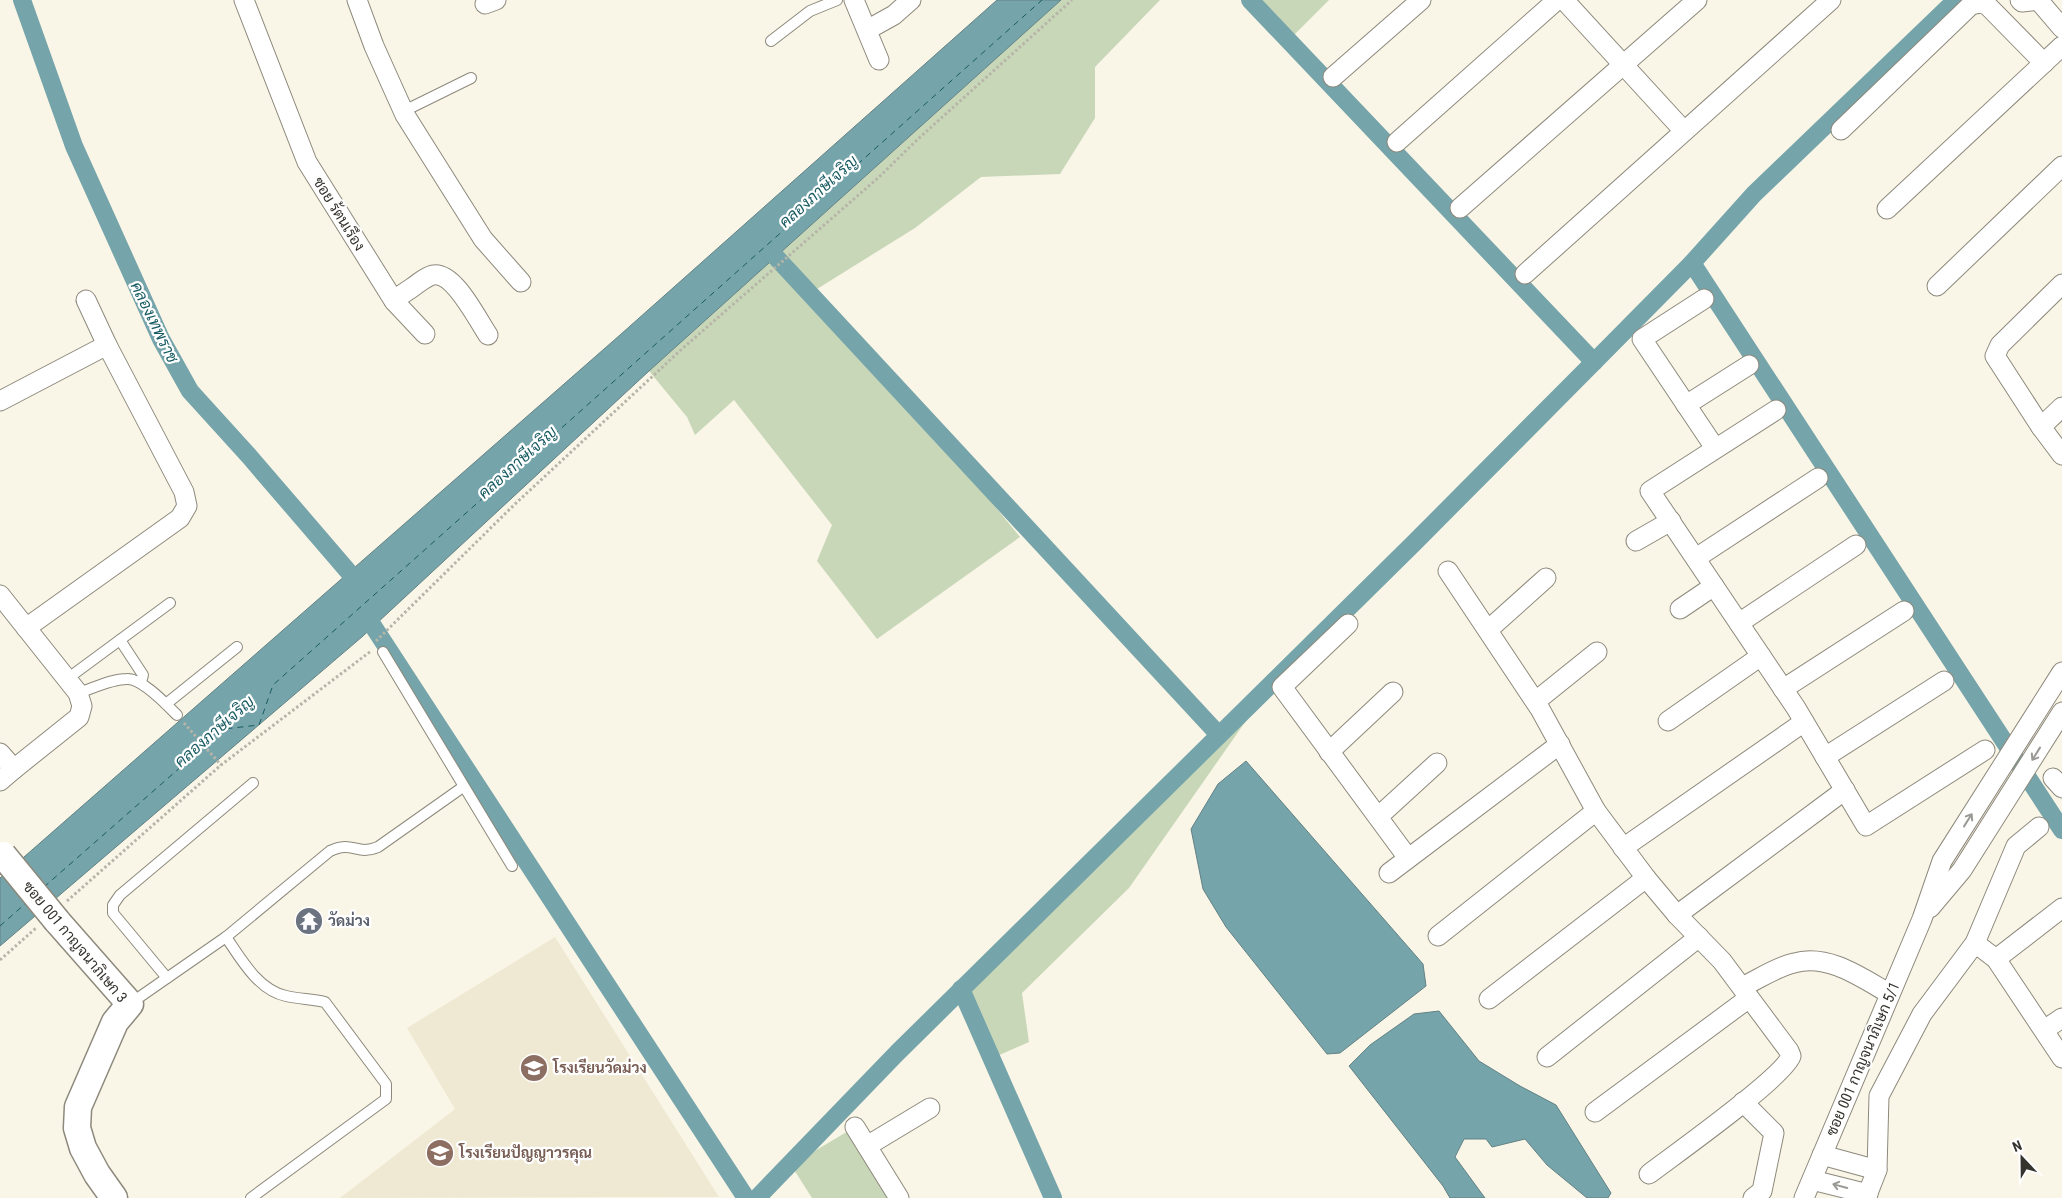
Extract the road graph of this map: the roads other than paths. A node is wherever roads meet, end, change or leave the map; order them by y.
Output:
1 (244, 0) edge
2 (357, 0) edge
3 (837, 0) edge
4 (854, 0) edge
5 (911, 0) edge
6 (1421, 0) edge
7 (1557, 0) edge
8 (1564, 0) edge
9 (1697, 0) edge
10 (1831, 0) edge
11 (2030, 1) edge
12 (2062, 28) edge
13 (867, 30) junction
14 (771, 41) dead end
15 (2062, 46) edge
16 (880, 60) dead end
17 (2044, 62) junction
18 (1623, 65) junction
19 (1333, 77) dead end
20 (471, 78) dead end
21 (404, 111) junction
22 (1841, 130) dead end
23 (1684, 131) junction
24 (1396, 142) dead end
25 (2062, 166) edge
26 (1460, 208) dead end
27 (1886, 209) dead end
28 (1525, 274) dead end
29 (521, 282) dead end
30 (2062, 284) edge
31 (1937, 286) dead end
32 (1704, 299) dead end
33 (86, 300) dead end
34 (394, 301) junction
35 (425, 334) dead end
36 (488, 335) dead end
37 (107, 344) junction
38 (1749, 365) dead end
39 (0, 402) edge
40 (1686, 405) junction
41 (2062, 406) edge
42 (1776, 410) dead end
43 (2041, 427) junction
44 (1715, 448) junction
45 (2062, 455) edge
46 (1818, 478) dead end
47 (1671, 520) junction
48 (1636, 542) dead end
49 (1856, 545) dead end
50 (1696, 558) junction
51 (1448, 571) dead end
52 (1546, 578) dead end
53 (1714, 586) junction
54 (0, 594) edge
55 (170, 603) dead end
56 (1680, 609) dead end
57 (1904, 610) dead end
58 (1739, 623) junction
59 (1348, 624) dead end
60 (26, 628) junction
61 (1488, 630) junction
62 (120, 640) junction
63 (236, 647) dead end
64 (383, 652) dead end
65 (1597, 652) dead end
66 (1761, 656) junction
67 (2062, 672) edge
68 (1944, 681) dead end
69 (141, 682) junction
70 (73, 686) junction
71 (1783, 689) junction
72 (1393, 692) dead end
73 (1536, 702) junction
74 (166, 704) junction
75 (2062, 712) edge
76 (178, 715) road end
77 (1668, 721) dead end
78 (1804, 722) junction
79 (1560, 744) junction
80 (1985, 750) dead end
81 (0, 752) edge
82 (1329, 752) junction
83 (1825, 757) junction
84 (1437, 763) dead end
85 (7, 775) edge
86 (253, 783) dead end
87 (464, 786) junction
88 (1845, 790) junction
89 (1596, 811) junction
90 (1379, 816) junction
91 (2039, 828) dead end
92 (1623, 848) junction
93 (1, 854) edge
94 (1408, 858) junction
95 (512, 866) dead end
96 (1389, 873) dead end
97 (1646, 878) junction
98 (2062, 908) edge
99 (1677, 914) junction
100 (1922, 919) junction
101 (1438, 936) dead end
102 (226, 937) junction
103 (1699, 937) junction
104 (1975, 943) junction
105 (1996, 959) junction
106 (167, 978) junction
107 (1745, 993) junction
108 (1890, 994) junction
109 (1489, 999) dead end
110 (130, 1004) junction
111 (2062, 1018) edge
112 (2044, 1030) junction
113 (1547, 1057) dead end
114 (2062, 1058) edge
115 (1743, 1102) junction
116 (930, 1108) dead end
117 (1595, 1112) dead end
118 (855, 1128) dead end
119 (867, 1146) junction
120 (1822, 1155) junction
121 (1877, 1170) junction
122 (1649, 1174) dead end
123 (1812, 1180) junction
124 (892, 1196) edge
125 (1867, 1196) edge
126 (114, 1198) edge
127 (251, 1198) edge
128 (1752, 1198) edge
129 (1804, 1198) edge

1 - 34 street, ซอย ร้ตนเรึอง
2 - 21 street
3 - 14 lane
4 - 13 street
5 - 13 street
6 - 19 street
7 - 24 street
8 - 18 street
9 - 18 street
10 - 23 street
11 - 12 street
13 - 16 street
15 - 17 street
17 - 22 street
17 - 27 street
18 - 23 street
18 - 26 street
20 - 21 lane
21 - 29 street
23 - 28 street
25 - 31 street
30 - 43 street
32 - 40 street
33 - 37 street
34 - 35 street, ซอย ร้ตนเรึอง
34 - 36 street
37 - 39 street
37 - 60 street
38 - 40 street
40 - 44 street
41 - 43 street
42 - 44 street
43 - 45 street
44 - 47 street
46 - 50 street
47 - 48 street
47 - 50 street
49 - 58 street
50 - 53 street
51 - 61 street
52 - 61 street
53 - 56 street
53 - 58 street
54 - 60 street
55 - 62 lane
57 - 71 street
58 - 66 street
59 - 82 street
60 - 70 street
61 - 73 street
62 - 69 lane
62 - 70 lane
63 - 74 lane
64 - 87 lane
65 - 73 street
66 - 71 street
66 - 77 street
100 -> 67 street, ซอย 001 กาญจนาภิเษก 5/1
68 - 83 street
69 - 70 lane
69 - 74 lane
70 - 85 street
71 - 78 street
72 - 82 street
73 - 79 street
74 - 76 lane
75 -> 100 street, ซอย 001 กาญจนาภิเษก 5/1
78 - 83 street
78 - 92 street
79 - 89 street
79 - 94 street
80 - 88 street
81 - 85 street
82 - 90 street
83 - 88 street
84 - 90 street
86 - 106 lane
87 - 95 lane
87 - 102 lane
88 - 99 street
89 - 92 street
89 - 101 street
90 - 94 street
91 - 104 street
92 - 97 street
93 - 110 street, ซอย 001 กาญจนาภิเษก 3, bridge
94 - 96 street
97 - 99 street
97 - 109 street
98 - 105 street
99 - 103 street
100 - 108 street, ซอย 001 กาญจนาภิเษก 5/1
102 - 106 lane
102 - 127 lane
103 - 107 street
103 - 113 street
104 - 105 street
104 - 121 street
105 - 112 street
106 - 110 lane
107 - 108 street
107 - 115 street
107 - 117 street
108 - 120 street, ซอย 001 กาญจนาภิเษก 5/1
110 - 126 street, ซอย 001 กาญจนาภิเษก 3
111 - 112 street
112 - 114 street
115 - 122 street
115 - 128 street
116 - 119 street
118 - 119 street
119 - 124 street
120 - 121 street
120 - 123 street, ซอย 001 กาญจนาภิเษก 5/1
121 - 125 street
125 -> 123 street
123 - 129 street, ซอย 001 กาญจนาภิเษก 5/1

